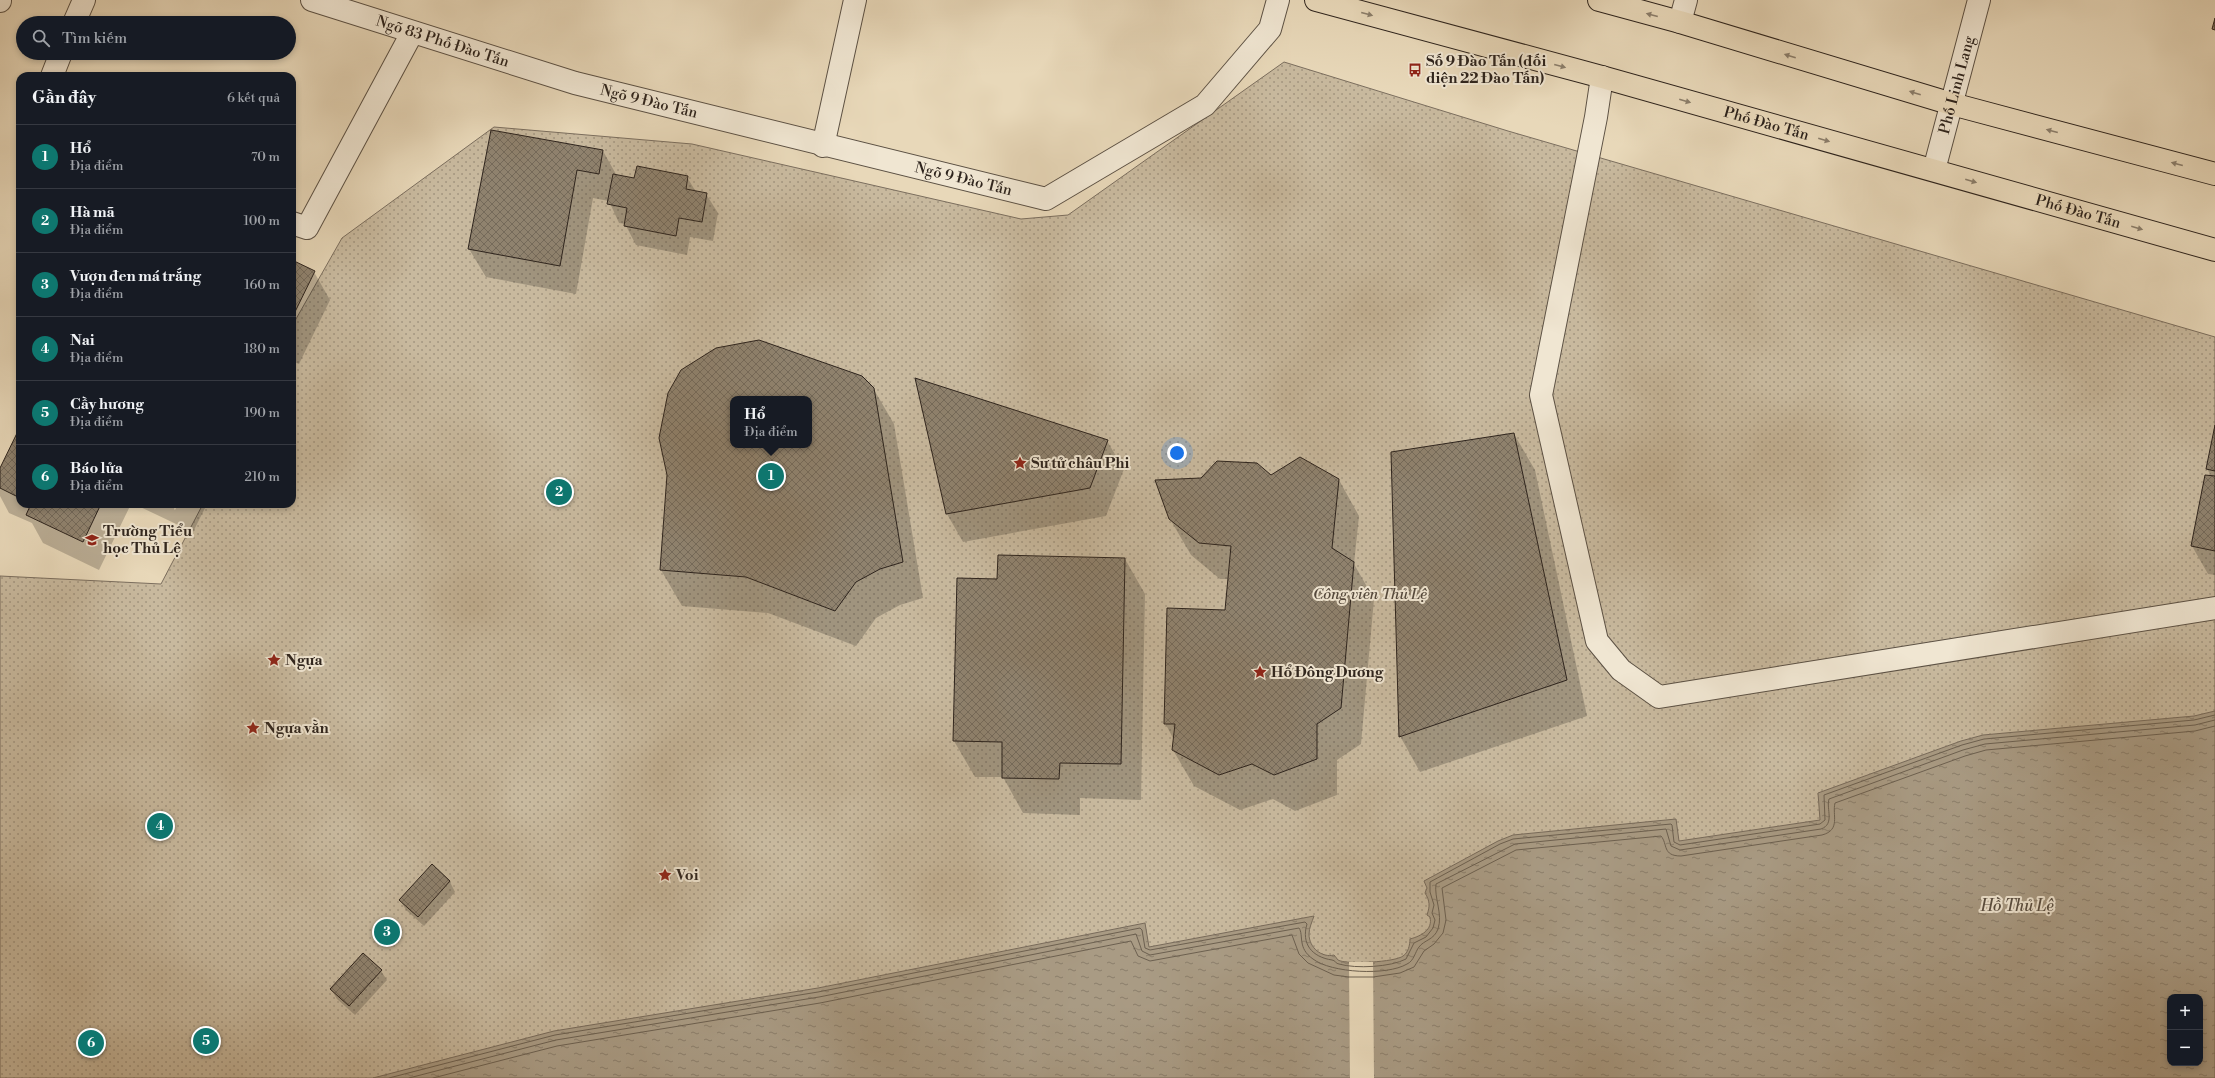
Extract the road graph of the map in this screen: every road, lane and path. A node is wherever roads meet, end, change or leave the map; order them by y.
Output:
1 (84, 0) edge
2 (855, 0) edge
3 (1278, 0) edge
4 (1316, 0) edge
5 (1599, 0) edge
6 (1686, 0) edge
7 (1979, 0) edge
8 (325, 2) edge
9 (77, 16) edge
10 (1680, 22) junction
11 (412, 33) junction
12 (58, 60) edge
13 (54, 72) edge
14 (1602, 77) junction
15 (574, 83) joint
16 (1952, 104) junction
17 (822, 146) junction
18 (1934, 170) junction
19 (2215, 174) edge
20 (296, 224) edge
21 (2215, 250) edge
22 (2215, 608) edge

1 - 9 street
2 - 17 street
3 - 17 street, Ngõ 9 Đào Tấn
4 -> 14 main road, Phố Đào Tấn
10 -> 5 main road
6 - 10 street
7 - 16 street, Phố Linh Lang
8 - 11 street, Ngõ 83 Phố Đào Tấn
16 -> 10 main road
11 - 15 street, Ngõ 83 Phố Đào Tấn
11 - 20 street
12 - 13 street
14 -> 18 main road, Phố Đào Tấn
14 - 22 street
15 - 17 street, Ngõ 9 Đào Tấn
16 - 18 street, Phố Linh Lang
19 -> 16 main road
18 -> 21 main road, Phố Đào Tấn

